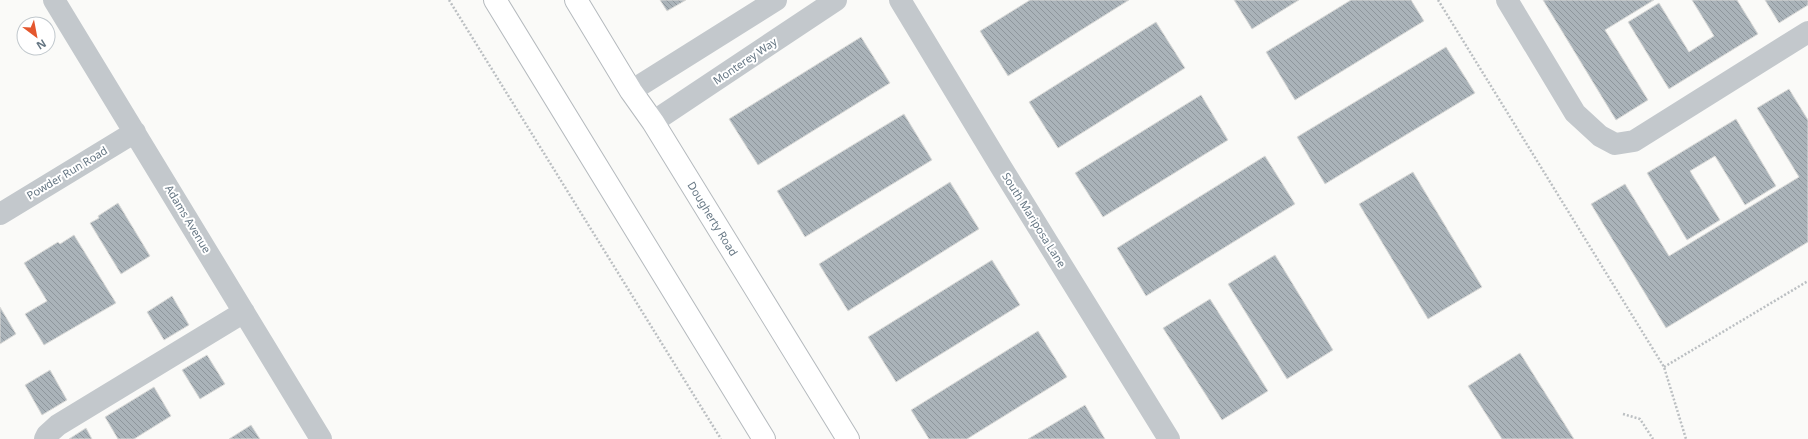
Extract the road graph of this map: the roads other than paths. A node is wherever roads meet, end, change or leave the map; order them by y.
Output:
1 (54, 0) edge
2 (495, 0) edge
3 (576, 0) edge
4 (776, 0) edge
5 (836, 0) edge
6 (900, 0) edge
7 (1507, 0) edge
8 (1808, 32) edge
9 (631, 91) junction
10 (653, 122) junction
11 (135, 132) junction
12 (0, 214) edge
13 (244, 312) junction
14 (45, 439) edge
15 (321, 439) edge
16 (764, 439) edge
17 (848, 439) edge
18 (1169, 439) edge

1 - 11 street, Adams Avenue
2 - 16 main road
3 - 9 main road, Dougherty Road
4 - 9 street
5 - 10 street, Monterey Way
6 - 18 street, South Mariposa Lane
7 - 8 street
9 - 10 main road, Dougherty Road
10 - 17 main road, Dougherty Road
11 - 12 street, Powder Run Road
11 - 13 street, Adams Avenue
13 - 14 street
13 - 15 street, Adams Avenue

